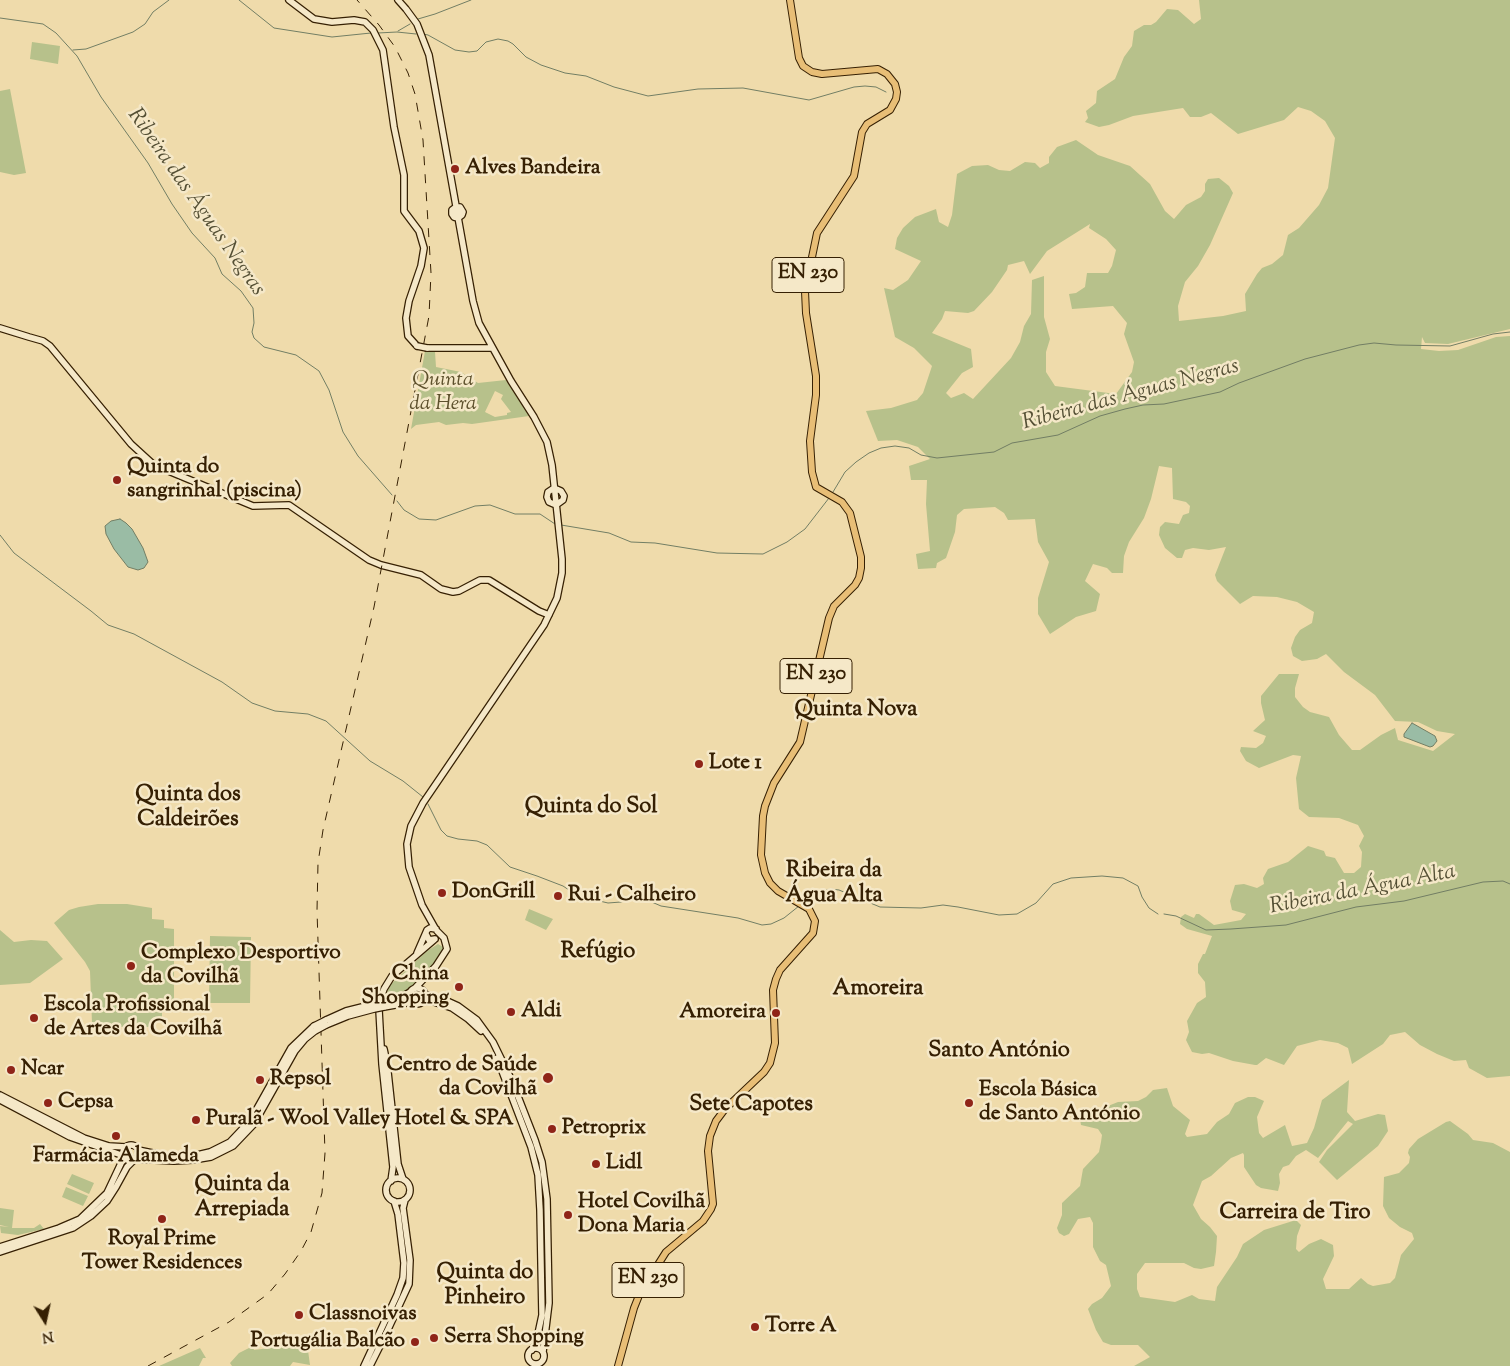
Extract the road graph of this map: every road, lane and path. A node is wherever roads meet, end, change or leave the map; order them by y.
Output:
1 (288, 0) edge
2 (398, 0) edge
3 (790, 0) edge
4 (0, 328) edge
5 (492, 348) junction
6 (554, 488) junction
7 (556, 504) junction
8 (554, 603) junction
9 (540, 610) junction
10 (549, 615) junction
11 (544, 625) junction
12 (427, 917) junction
13 (436, 930) junction
14 (426, 932) junction
15 (435, 939) junction
16 (446, 943) junction
17 (417, 953) junction
18 (424, 979) junction
19 (412, 990) junction
20 (425, 992) junction
21 (412, 1002) junction
22 (422, 1002) junction
23 (384, 1004) junction
24 (314, 1029) junction
25 (381, 1037) junction
26 (0, 1095) edge
27 (0, 1100) edge
28 (126, 1146) junction
29 (138, 1150) junction
30 (124, 1157) junction
31 (134, 1160) junction
32 (403, 1179) junction
33 (391, 1180) junction
34 (405, 1200) junction
35 (394, 1201) junction
36 (0, 1247) edge
37 (0, 1252) edge
38 (532, 1350) junction
39 (543, 1352) junction
40 (529, 1363) edge
41 (539, 1365) edge
42 (364, 1366) edge
43 (370, 1366) edge
44 (618, 1366) edge

1 - 5 main road, bridge
2 - 5 main road
3 - 44 main road, EN 230
4 - 9 main road
5 - 6 main road
6 - 7 main road
6 - 7 main road
7 - 8 main road
8 - 9 main road
8 - 10 main road
9 - 10 main road
9 - 11 main road
10 - 11 main road
11 - 12 main road
12 - 13 main road
12 - 14 main road
13 - 14 main road
13 - 15 main road
13 - 16 main road
14 - 15 main road
14 - 17 main road
15 - 16 main road
15 - 17 main road
16 - 18 main road
17 - 25 main road
18 - 19 main road
18 - 20 main road
19 - 20 main road
19 - 21 main road
19 - 23 main road
20 - 22 main road
20 - 39 main road
21 - 22 main road
21 - 23 main road
22 - 38 main road
23 - 24 main road, bridge
24 - 29 main road
24 - 31 main road
25 - 32 main road
25 - 33 main road
26 - 28 main road
27 - 30 main road
28 - 29 main road
28 - 30 main road
29 - 31 main road
30 - 31 main road
30 - 36 main road
31 - 37 main road
32 - 33 main road
32 - 34 main road
33 - 35 main road
34 - 35 main road
34 - 43 main road
35 - 42 main road
38 - 39 main road
38 - 40 main road
39 - 41 main road
40 - 41 main road

